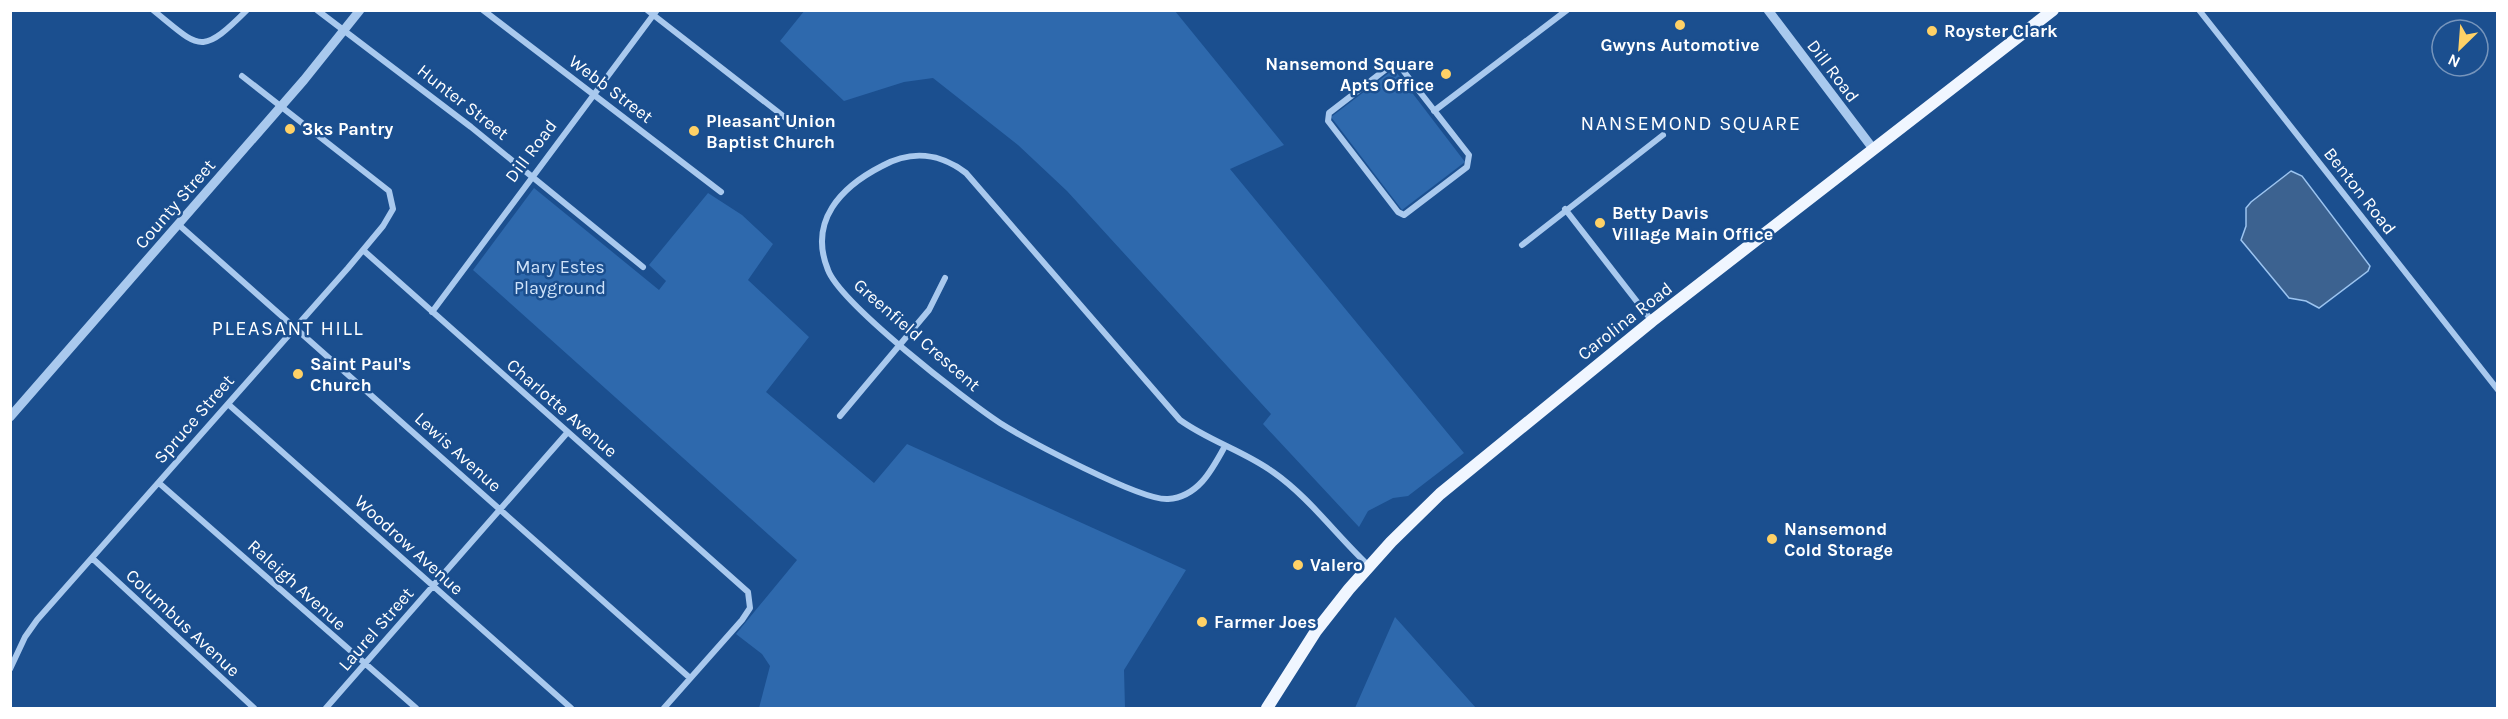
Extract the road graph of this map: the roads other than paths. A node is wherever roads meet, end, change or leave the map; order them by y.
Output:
1 (153, 10) edge
2 (247, 10) edge
3 (317, 10) edge
4 (360, 10) edge
5 (483, 10) edge
6 (647, 10) edge
7 (1567, 10) edge
8 (1768, 10) edge
9 (2052, 10) edge
10 (2199, 10) edge
11 (655, 13) edge
12 (344, 31) junction
13 (243, 76) dead end
14 (594, 94) junction
15 (281, 107) junction
16 (1434, 111) junction
17 (796, 126) dead end
18 (1663, 135) dead end
19 (1874, 150) junction
20 (532, 177) junction
21 (721, 192) dead end
22 (1565, 209) junction
23 (179, 225) junction
24 (1522, 245) dead end
25 (363, 250) junction
26 (643, 267) dead end
27 (945, 278) dead end
28 (432, 312) junction
29 (1652, 321) junction
30 (295, 328) junction
31 (900, 344) junction
32 (2498, 390) edge
33 (228, 404) junction
34 (840, 416) dead end
35 (10, 417) edge
36 (567, 433) junction
37 (1225, 446) junction
38 (159, 483) junction
39 (501, 510) junction
40 (92, 558) junction
41 (1369, 566) junction
42 (433, 587) junction
43 (13, 653) edge
44 (365, 664) junction
45 (10, 669) edge
46 (690, 678) junction
47 (254, 708) edge
48 (326, 708) edge
49 (416, 708) edge
50 (571, 708) edge
51 (664, 708) edge
52 (1267, 708) edge

1 - 2 street
3 - 12 street, Hunter Street
4 - 12 street, County Street
5 - 14 street, Webb Street
6 - 11 street
7 - 16 street
8 - 19 street, Dill Road
9 - 19 main road, Carolina Road
10 - 32 street, Benton Road
11 - 14 street, Dill Road
11 - 17 street
12 - 15 street, County Street
12 - 20 street, Hunter Street
13 - 15 street
14 - 20 street, Dill Road
14 - 21 street, Webb Street
15 - 23 street, County Street
15 - 25 street, Spruce Street
16 - 16 street
18 - 22 street
19 - 29 main road, Carolina Road
20 - 26 street, Hunter Street
20 - 28 street, Dill Road
22 - 24 street
22 - 29 street
23 - 30 street, Lewis Avenue
23 - 35 street, County Street
25 - 28 street, Charlotte Avenue
25 - 30 street, Spruce Street
27 - 31 street
28 - 36 street, Charlotte Avenue
29 - 41 main road, Carolina Road
30 - 33 street, Spruce Street
30 - 39 street, Lewis Avenue
31 - 34 street
31 - 37 street, Greenfield Crescent
31 - 37 street, Greenfield Crescent
33 - 38 street, Spruce Street
33 - 42 street, Woodrow Avenue
36 - 39 street, Laurel Street
36 - 46 street, Charlotte Avenue
37 - 41 street, Greenfield Crescent
38 - 40 street, Spruce Street
38 - 44 street, Raleigh Avenue
39 - 42 street, Laurel Street
39 - 46 street, Lewis Avenue
40 - 43 street, Spruce Street
40 - 47 street, Columbus Avenue
41 - 52 main road, Carolina Road
42 - 44 street, Laurel Street
42 - 50 street, Woodrow Avenue
43 - 45 street, Spruce Street
44 - 48 street, Laurel Street
44 - 49 street, Raleigh Avenue
46 - 51 street

